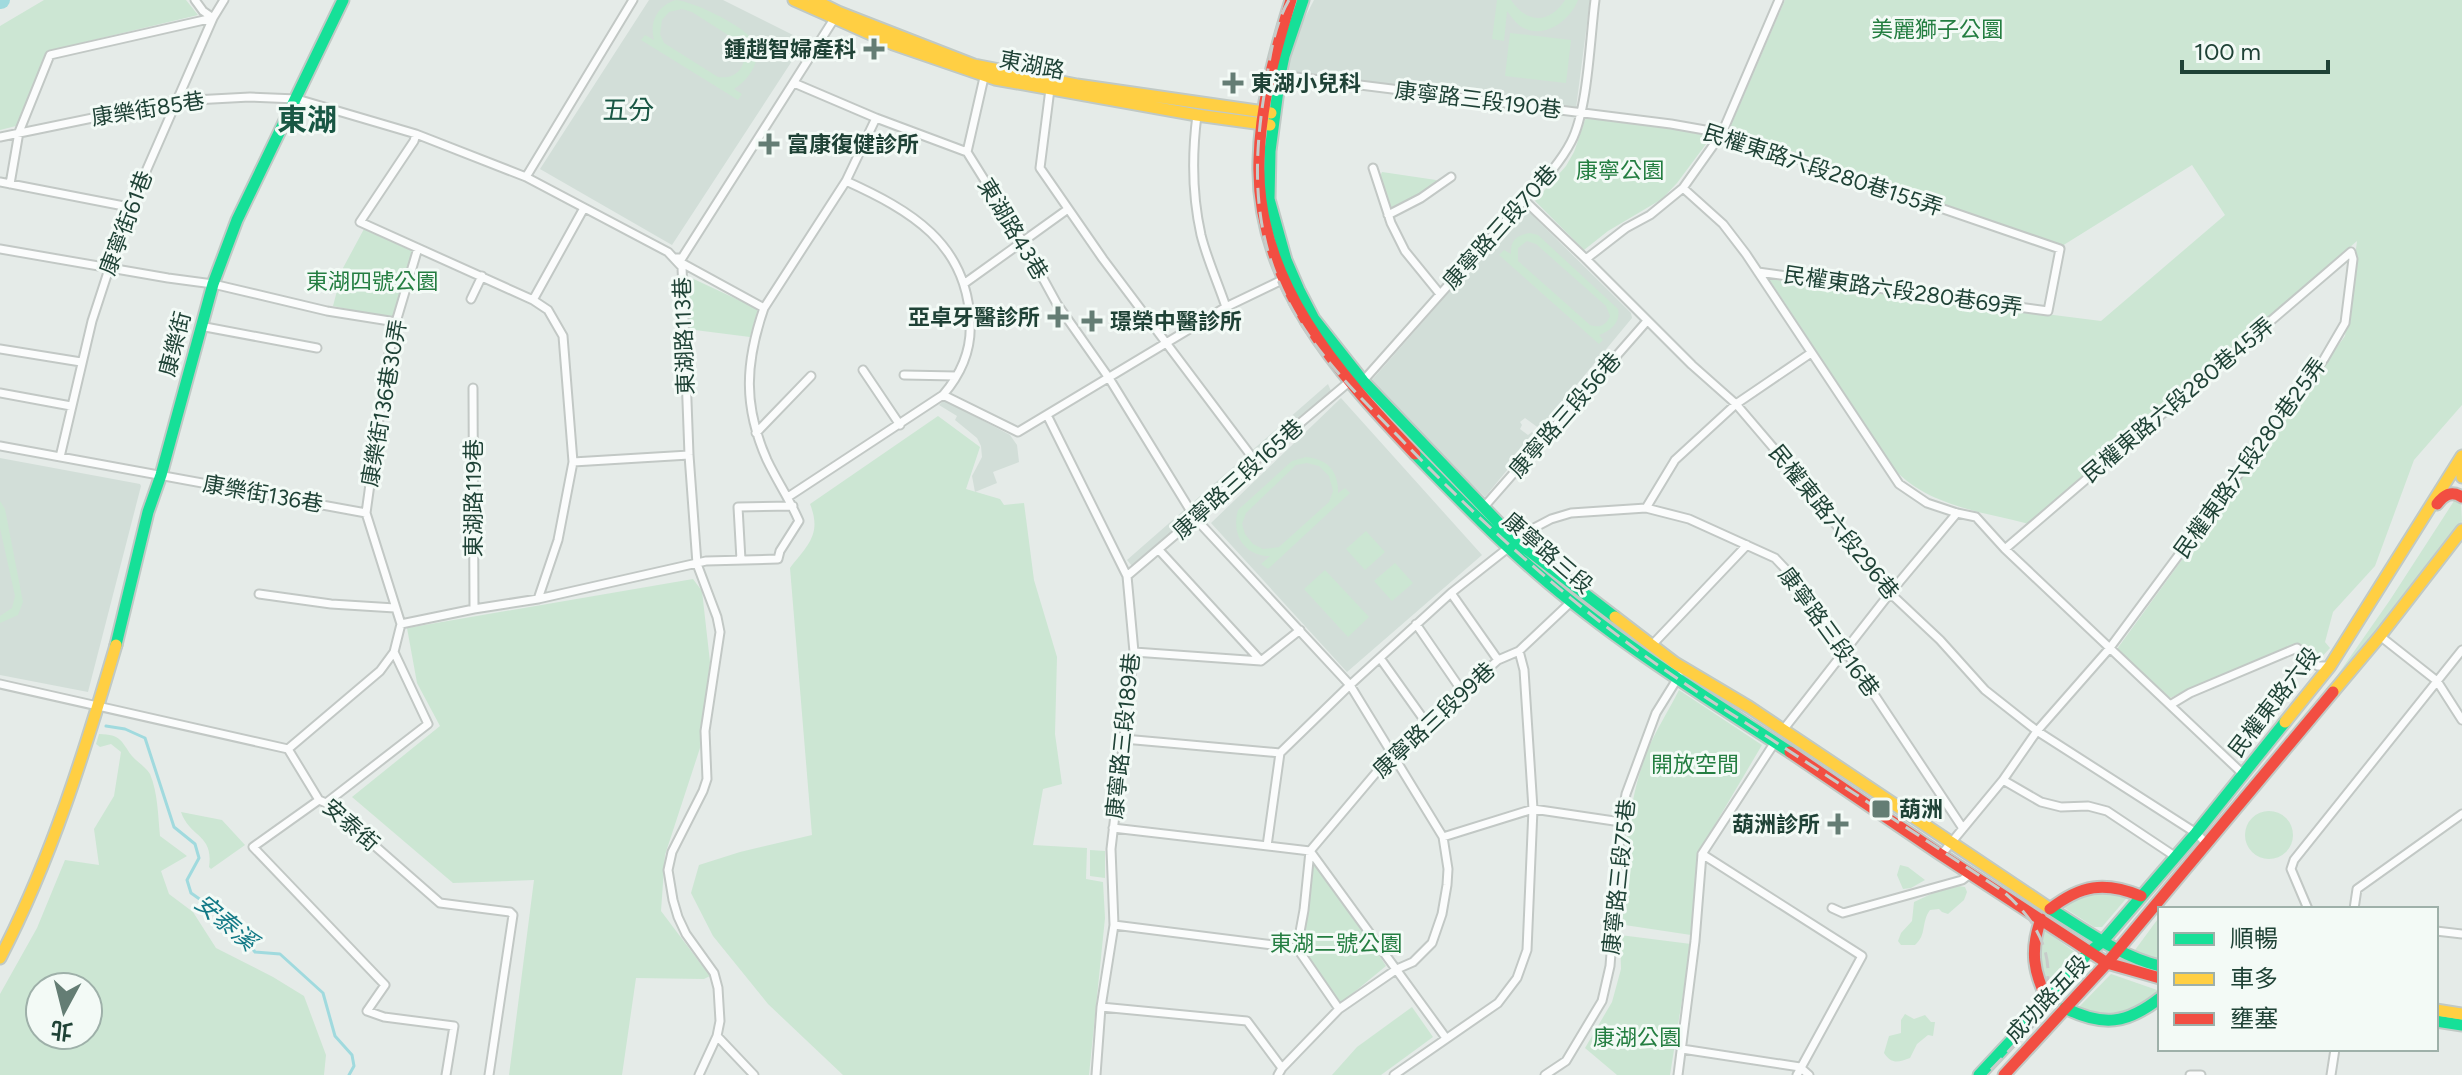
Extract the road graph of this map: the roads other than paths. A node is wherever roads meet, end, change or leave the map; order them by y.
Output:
1 (195, 0) edge
2 (224, 0) edge
3 (343, 0) edge
4 (633, 0) edge
5 (794, 0) edge
6 (814, 0) edge
7 (1291, 0) edge
8 (1303, 0) edge
9 (1595, 0) edge
10 (1779, 0) edge
11 (213, 18) junction
12 (834, 19) junction
13 (985, 72) junction
14 (1280, 75) junction
15 (794, 83) junction
16 (1050, 89) junction
17 (297, 99) junction
18 (175, 101) junction
19 (1581, 113) junction
20 (1197, 115) junction
21 (876, 118) junction
22 (1269, 119) junction
23 (19, 132) junction
24 (1722, 133) junction
25 (416, 134) junction
26 (0, 137) edge
27 (967, 151) junction
28 (1373, 168) dead end
29 (526, 177) junction
30 (1451, 177) dead end
31 (846, 181) junction
32 (0, 182) edge
33 (10, 184) junction
34 (1683, 188) junction
35 (1524, 200) junction
36 (129, 207) junction
37 (584, 208) junction
38 (1068, 209) junction
39 (1388, 215) junction
40 (1022, 240) junction
41 (418, 248) junction
42 (0, 249) edge
43 (2351, 252) joint
44 (673, 258) junction
45 (1586, 259) junction
46 (108, 268) junction
47 (1758, 272) junction
48 (482, 276) junction
49 (1282, 280) junction
50 (965, 283) junction
51 (213, 284) junction
52 (1440, 294) junction
53 (471, 299) dead end
54 (533, 300) junction
55 (1226, 307) junction
56 (764, 308) junction
57 (2048, 311) joint
58 (1647, 321) junction
59 (396, 322) junction
60 (200, 326) junction
61 (1167, 343) junction
62 (317, 348) dead end
63 (0, 349) edge
64 (1811, 353) junction
65 (81, 362) junction
66 (863, 370) dead end
67 (904, 375) dead end
68 (811, 376) dead end
69 (956, 376) junction
70 (1109, 378) junction
71 (1363, 381) junction
72 (1349, 382) junction
73 (473, 388) dead end
74 (0, 393) edge
75 (943, 395) junction
76 (1736, 404) junction
77 (71, 406) junction
78 (1047, 415) junction
79 (900, 425) junction
80 (756, 433) junction
81 (0, 446) edge
82 (689, 455) junction
83 (2462, 456) edge
84 (60, 457) junction
85 (1255, 461) junction
86 (573, 462) junction
87 (2462, 468) edge
88 (161, 475) junction
89 (2462, 477) edge
90 (788, 497) junction
91 (2462, 497) edge
92 (793, 506) junction
93 (1483, 508) junction
94 (1646, 508) junction
95 (366, 513) junction
96 (1957, 513) junction
97 (2462, 517) edge
98 (1195, 518) junction
99 (2462, 530) edge
100 (1512, 545) junction
101 (1747, 545) junction
102 (2005, 549) junction
103 (1159, 550) junction
104 (2405, 550) junction
105 (2444, 552) junction
106 (741, 560) junction
107 (697, 564) junction
108 (1127, 576) junction
109 (1451, 593) junction
110 (1890, 593) junction
111 (259, 594) dead end
112 (538, 599) junction
113 (1572, 601) junction
114 (395, 608) junction
115 (474, 609) junction
116 (401, 624) junction
117 (1416, 624) junction
118 (1300, 630) junction
119 (2380, 636) junction
120 (1652, 645) junction
121 (2109, 649) junction
122 (2462, 650) edge
123 (1519, 651) junction
124 (394, 652) junction
125 (1134, 652) junction
126 (1846, 652) junction
127 (1380, 658) junction
128 (1498, 660) junction
129 (1261, 661) junction
130 (2330, 666) junction
131 (1680, 674) junction
132 (2437, 681) junction
133 (0, 684) edge
134 (1350, 685) junction
135 (1462, 691) junction
136 (2170, 705) junction
137 (96, 711) junction
138 (2462, 720) edge
139 (1427, 724) junction
140 (1783, 730) junction
141 (2037, 731) junction
142 (1124, 739) junction
143 (1775, 742) junction
144 (288, 749) junction
145 (1280, 753) junction
146 (1391, 755) junction
147 (2243, 774) junction
148 (2003, 780) junction
149 (323, 802) junction
150 (1533, 809) junction
151 (2462, 814) edge
152 (1621, 822) junction
153 (1962, 827) junction
154 (1113, 828) junction
155 (2196, 833) junction
156 (1443, 837) junction
157 (1951, 841) junction
158 (2207, 844) junction
159 (1267, 846) junction
160 (1310, 851) junction
161 (1702, 854) junction
162 (1941, 855) junction
163 (2176, 857) junction
164 (1970, 874) junction
165 (2141, 896) junction
166 (2159, 906) edge
167 (2158, 907) edge
168 (2307, 907) edge
169 (2354, 907) edge
170 (1832, 908) dead end
171 (2050, 909) junction
172 (2041, 919) junction
173 (1114, 925) junction
174 (2438, 931) edge
175 (2462, 934) edge
176 (2103, 941) junction
177 (1297, 948) junction
178 (2119, 949) junction
179 (2089, 951) junction
180 (0, 958) edge
181 (2107, 963) junction
182 (2158, 966) edge
183 (1397, 969) junction
184 (2158, 977) edge
185 (2158, 1000) edge
186 (2048, 1001) junction
187 (1101, 1007) junction
188 (2065, 1008) junction
189 (1339, 1009) junction
190 (2438, 1010) edge
191 (2462, 1014) edge
192 (2438, 1021) edge
193 (2462, 1025) edge
194 (717, 1036) junction
195 (1446, 1038) junction
196 (1682, 1049) junction
197 (2335, 1051) edge
198 (1280, 1071) edge
199 (1798, 1071) edge
200 (446, 1075) edge
201 (489, 1075) edge
202 (699, 1075) edge
203 (754, 1075) edge
204 (1096, 1075) edge
205 (1394, 1075) edge
206 (1545, 1075) edge
207 (1678, 1075) edge
208 (1809, 1075) edge
209 (1979, 1075) edge
210 (2004, 1075) edge
211 (2190, 1075) edge
212 (2201, 1075) edge
213 (2331, 1075) edge

1 - 11 street
2 - 11 street, 康寧街61巷
3 - 17 main road, 康樂街
4 - 29 street
5 - 12 main road, 東湖路
6 - 13 main road, 東湖路
7 - 22 main road, 康寧路三段
8 - 14 main road, 康寧路三段
9 - 19 street, 康寧路三段70巷
10 - 24 street
11 - 18 street, 康寧街61巷
11 - 23 street
12 - 13 main road, 東湖路
12 - 15 street, 東湖路113巷
13 - 16 main road, 東湖路
13 - 22 main road, 東湖路
13 - 27 street
14 - 19 street, 康寧路三段190巷
14 - 22 main road, 康寧路三段
15 - 21 street
15 - 44 street, 東湖路113巷
16 - 20 main road, 東湖路
16 - 38 street
17 - 18 street, 康樂街85巷
17 - 25 street, 康樂街85巷
17 - 51 main road, 康樂街
18 - 23 street, 康樂街85巷
18 - 36 street, 康寧街61巷
19 - 24 street, 民權東路六段280巷155弄
19 - 35 street, 康寧路三段70巷
20 - 22 main road, 東湖路
20 - 55 street
21 - 27 street
21 - 31 street
22 - 49 main road, 康寧路三段
22 - 71 main road, 康寧路三段
23 - 26 street, 康樂街85巷
23 - 33 street
24 - 34 street
24 - 57 street, 民權東路六段280巷155弄
25 - 29 street, 康樂街85巷
25 - 41 street
27 - 40 street, 東湖路43巷
28 - 39 street
29 - 37 street, 康樂街85巷
30 - 39 street
31 - 50 street
31 - 56 street
32 - 33 street
33 - 36 street
34 - 45 street
34 - 47 street
35 - 45 street, 民權東路六段296巷
35 - 52 street, 康寧路三段70巷
36 - 46 street, 康寧街61巷
37 - 44 street, 康樂街85巷
37 - 54 street
38 - 40 street
38 - 61 street
39 - 52 street
40 - 50 street
40 - 70 street, 東湖路43巷
41 - 48 street
41 - 59 street, 康樂街136巷30弄
42 - 46 street
43 - 102 street, 民權東路六段280巷45弄
43 - 121 street, 民權東路六段280巷25弄
44 - 56 street, 康樂街85巷
44 - 82 street, 東湖路113巷
45 - 58 street, 民權東路六段296巷
46 - 51 street
46 - 65 street, 康寧街61巷
47 - 57 street, 民權東路六段280巷69弄
47 - 64 street
48 - 53 street
48 - 54 street
49 - 55 street
49 - 72 main road, 康寧路三段
50 - 69 street
51 - 59 street
51 - 60 main road, 康樂街
52 - 71 street, 康寧路三段70巷
54 - 86 street
55 - 61 street
56 - 80 street
58 - 76 street, 民權東路六段296巷
58 - 93 street, 康寧路三段56巷
59 - 95 street, 康樂街136巷30弄
60 - 62 street
60 - 88 main road, 康樂街
61 - 70 street
61 - 85 street
63 - 65 street
64 - 76 street
64 - 96 street
65 - 77 street, 康寧街61巷
66 - 79 street
67 - 69 street
68 - 80 street
69 - 75 street
70 - 78 street
70 - 98 street, 東湖路43巷
71 - 93 main road, 康寧路三段
72 - 85 street, 康寧路三段165巷
72 - 100 main road, 康寧路三段
73 - 115 street, 東湖路119巷
74 - 77 street
75 - 78 street
75 - 79 street
76 - 94 street
76 - 110 street, 民權東路六段296巷
77 - 84 street, 康寧街61巷
78 - 108 street, 康寧路三段189巷
79 - 90 street
80 - 90 street
81 - 84 street, 康樂街136巷
82 - 86 street
82 - 107 street, 東湖路113巷
83 - 104 main road, 民權東路六段
84 - 88 street, 康樂街136巷
85 - 98 street, 康寧路三段165巷
86 - 112 street
87 - 89 main road
88 - 95 street, 康樂街136巷
88 - 137 main road, 康樂街
90 - 92 street
91 - 104 main road
92 - 106 street
92 - 106 street
93 - 100 main road, 康寧路三段
94 - 100 street, 康寧路三段16巷
94 - 101 street, 康寧路三段16巷
95 - 114 street
96 - 102 street
96 - 110 street
97 - 105 main road
98 - 103 street, 康寧路三段165巷
98 - 118 street, 東湖路43巷
99 - 105 main road, 民權東路六段
100 - 109 street, 康寧路三段16巷
100 - 113 main road, 康寧路三段
100 - 120 main road, 康寧路三段
101 - 120 street
101 - 126 street, 康寧路三段16巷
102 - 121 street
103 - 108 street, 康寧路三段165巷
103 - 129 street
104 - 130 main road, 民權東路六段
105 - 119 main road, 民權東路六段
106 - 107 street
107 - 112 street
107 - 194 street, 東湖路113巷
108 - 125 street, 康寧路三段189巷
109 - 117 street, 康寧路三段16巷
109 - 128 street
110 - 126 street
110 - 141 street, 民權東路六段296巷
111 - 114 street
112 - 115 street
113 - 123 street, 康寧路三段99巷
113 - 131 main road, 康寧路三段
114 - 116 street
115 - 116 street
116 - 124 street
117 - 127 street, 康寧路三段16巷
117 - 135 street
118 - 129 street
118 - 134 street, 東湖路43巷
119 - 132 street
119 - 158 main road, 民權東路六段
120 - 131 main road, 康寧路三段
121 - 136 street
121 - 141 street, 民權東路六段280巷25弄
122 - 132 street
123 - 128 street, 康寧路三段99巷
123 - 150 street
124 - 144 street
124 - 149 street
125 - 129 street
125 - 142 street, 康寧路三段189巷
126 - 140 street
126 - 153 street, 康寧路三段16巷
127 - 134 street, 康寧路三段16巷
127 - 139 street
128 - 135 street, 康寧路三段99巷
130 - 136 street
130 - 147 main road, 民權東路六段
131 - 140 main road, 康寧路三段
131 - 143 main road, 康寧路三段
131 - 152 street, 康寧路三段75巷
132 - 138 street
132 - 168 street
133 - 137 street
134 - 145 street, 康寧路三段16巷
134 - 146 street, 東湖路43巷
135 - 139 street, 康寧路三段99巷
136 - 147 street
137 - 144 street
137 - 180 main road, 康樂街
139 - 146 street, 康寧路三段99巷
140 - 157 main road, 康寧路三段
141 - 148 street
141 - 155 street, 民權東路六段296巷
142 - 145 street
142 - 154 street, 康寧路三段189巷
143 - 161 street
143 - 162 main road, 康寧路三段
144 - 149 street, 安泰街
145 - 159 street
146 - 156 street, 東湖路43巷
146 - 160 street, 康寧路三段99巷
147 - 155 main road, 民權東路六段
148 - 153 street
148 - 163 street
149 - 200 street
149 - 201 street, 安泰街
150 - 152 street
150 - 156 street
150 - 195 street
151 - 169 street
152 - 206 street, 康寧路三段75巷
153 - 157 street
154 - 159 street
154 - 173 street, 康寧路三段189巷
155 - 158 street, 民權東路六段296巷
155 - 163 main road, 民權東路六段
156 - 183 street
157 - 162 street
157 - 171 main road, 康寧路三段
158 - 166 main road, 民權東路六段
159 - 160 street
160 - 177 street
160 - 183 street
161 - 196 street
161 - 199 street
162 - 164 main road, 康寧路三段
163 - 165 main road, 民權東路六段
164 - 170 street
164 - 172 main road, 康寧路三段
165 - 171 main road
165 - 176 main road, 民權東路六段
167 - 178 main road, 民權東路六段
171 - 176 main road, 康寧路三段
172 - 179 main road, 康寧路三段
172 - 186 main road
173 - 177 street
173 - 187 street, 康寧路三段189巷
174 - 175 street
176 - 178 main road, 康寧路三段
176 - 179 main road, 民權東路六段
177 - 189 street
178 - 181 main road, 成功路五段
178 - 182 main road, 康寧路三段
179 - 181 main road, 康寧路三段
179 - 186 main road, 成功路五段
181 - 184 main road, 康寧路三段
181 - 188 main road, 成功路五段
183 - 189 street
183 - 195 street
185 - 188 main road
186 - 209 main road, 成功路五段
187 - 198 street
187 - 204 street, 康寧路三段189巷
188 - 210 main road, 成功路五段
189 - 198 street
190 - 191 main road
192 - 193 main road
194 - 202 street
194 - 203 street
195 - 205 street
196 - 199 street
196 - 207 street
197 - 213 street
199 - 208 street
211 - 212 street

